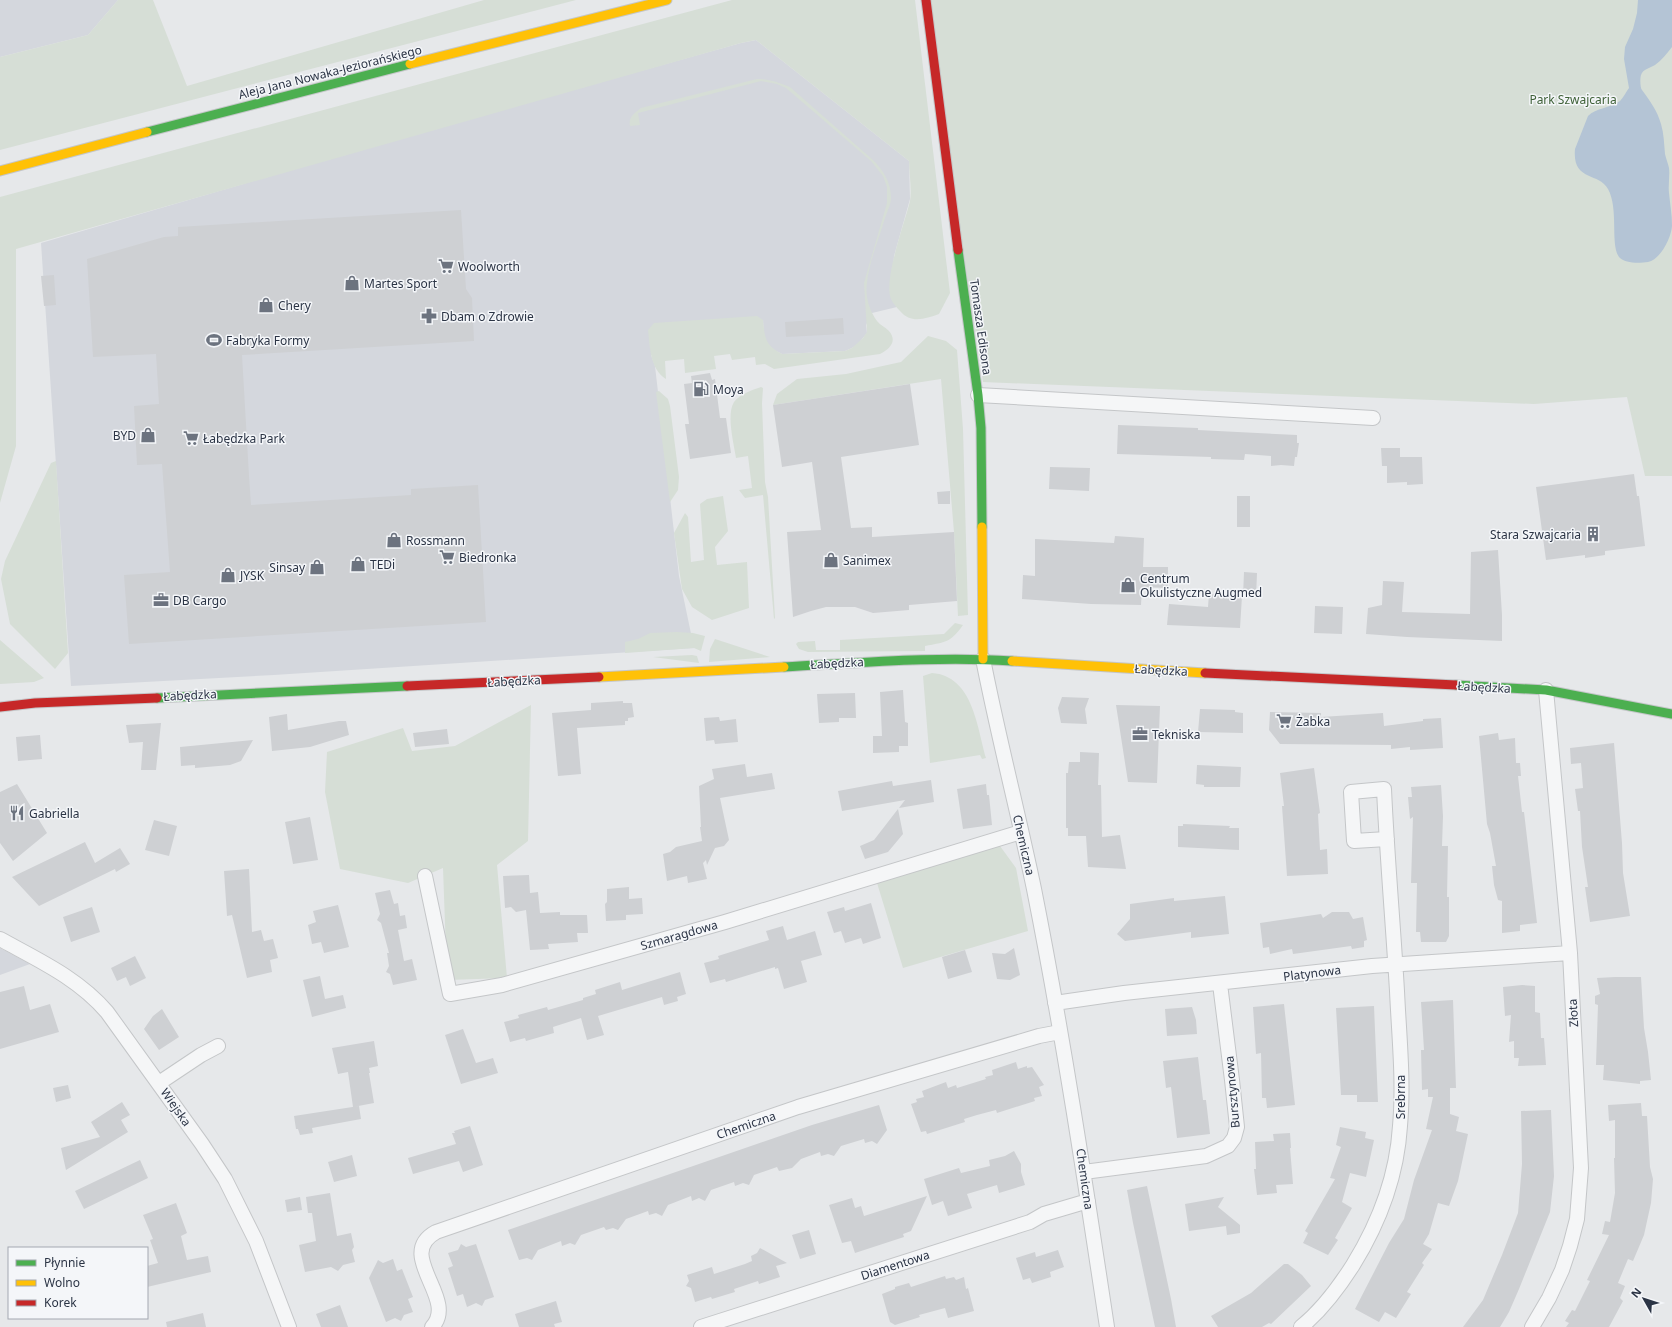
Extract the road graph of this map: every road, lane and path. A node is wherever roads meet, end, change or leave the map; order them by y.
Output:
1 (667, 0) edge
2 (926, 0) edge
3 (0, 170) edge
4 (978, 395) junction
5 (1374, 418) dead end
6 (982, 660) junction
7 (1546, 690) junction
8 (0, 707) edge
9 (1672, 714) edge
10 (1022, 832) junction
11 (1387, 839) dead end
12 (425, 876) dead end
13 (0, 939) edge
14 (1570, 952) junction
15 (1395, 965) junction
16 (1220, 984) junction
17 (1055, 1003) junction
18 (1060, 1032) junction
19 (218, 1046) dead end
20 (158, 1083) junction
21 (1084, 1172) junction
22 (1088, 1201) junction
23 (289, 1327) edge
24 (432, 1327) edge
25 (701, 1327) edge
26 (1107, 1327) edge
27 (1301, 1327) edge
28 (1532, 1327) edge

1 - 3 street, Aleja Jana Nowaka-Jeziorańskiego
2 - 4 street, Tomasza Edisona
4 - 5 street
4 - 6 street, Tomasza Edisona
6 - 7 street, Łabędzka
6 - 8 street, Łabędzka
6 - 10 street, Chemiczna
7 - 9 street, Łabędzka
7 - 14 street, Złota
10 - 12 street, Szmaragdowa
10 - 17 street, Chemiczna
11 - 15 street, Srebrna
13 - 20 street, Wiejska
14 - 15 street, Platynowa
14 - 28 street, Złota
15 - 16 street, Platynowa
15 - 27 street, Srebrna
16 - 17 street, Platynowa
16 - 21 street, Bursztynowa
17 - 18 street, Chemiczna
18 - 21 street, Chemiczna
18 - 24 street, Chemiczna
19 - 20 street
20 - 23 street, Wiejska
21 - 22 street, Chemiczna
22 - 25 street, Diamentowa
22 - 26 street, Chemiczna

